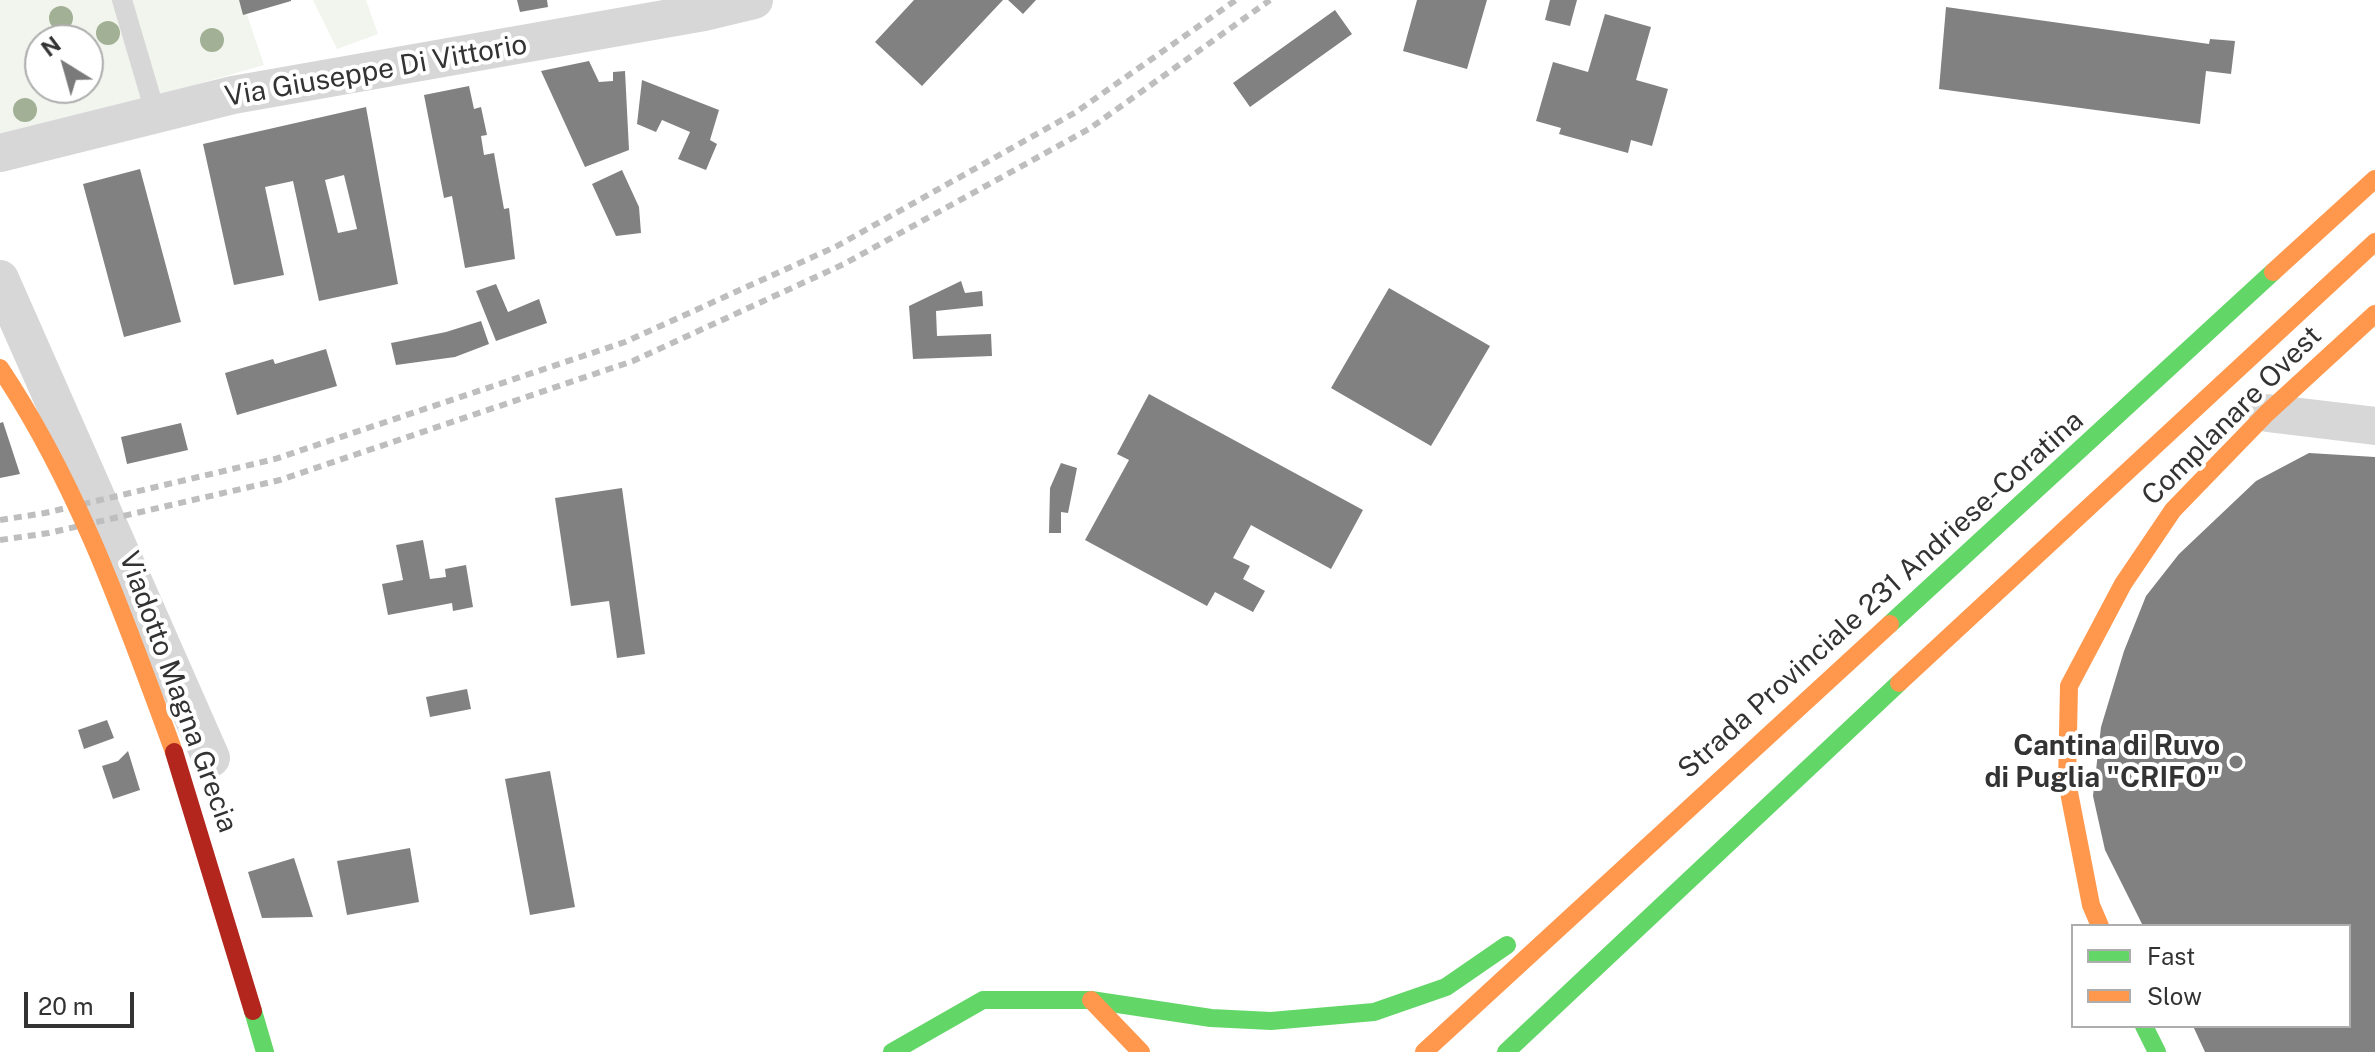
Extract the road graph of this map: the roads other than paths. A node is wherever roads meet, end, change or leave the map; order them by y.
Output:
1 (122, 0) edge
2 (754, 0) edge
3 (156, 115) junction
4 (0, 153) edge
5 (2375, 179) edge
6 (2375, 242) edge
7 (0, 279) edge
8 (2375, 314) edge
9 (0, 368) edge
10 (2267, 413) junction
11 (2375, 426) edge
12 (211, 758) dead end
13 (1637, 855) junction
14 (2099, 924) edge
15 (1091, 1000) junction
16 (2145, 1028) edge
17 (265, 1052) edge
18 (892, 1052) edge
19 (1141, 1052) edge
20 (1424, 1052) edge
21 (1506, 1052) edge
22 (2157, 1052) edge

1 - 3 lane
2 - 3 street, Via Giuseppe Di Vittorio
3 - 4 street, Via Giuseppe Di Vittorio
5 - 13 main road, Strada Provinciale 231 Andriese-Coratina
6 - 21 main road
7 - 12 street
8 - 10 main road, Complanare Ovest
9 - 17 main road, Viadotto Magna Grecia, bridge
10 - 11 street
10 - 14 main road, Complanare Ovest
13 - 15 main road
13 - 20 main road, Strada Provinciale 231 Andriese-Coratina
15 - 18 main road
15 - 19 main road
16 - 22 main road

